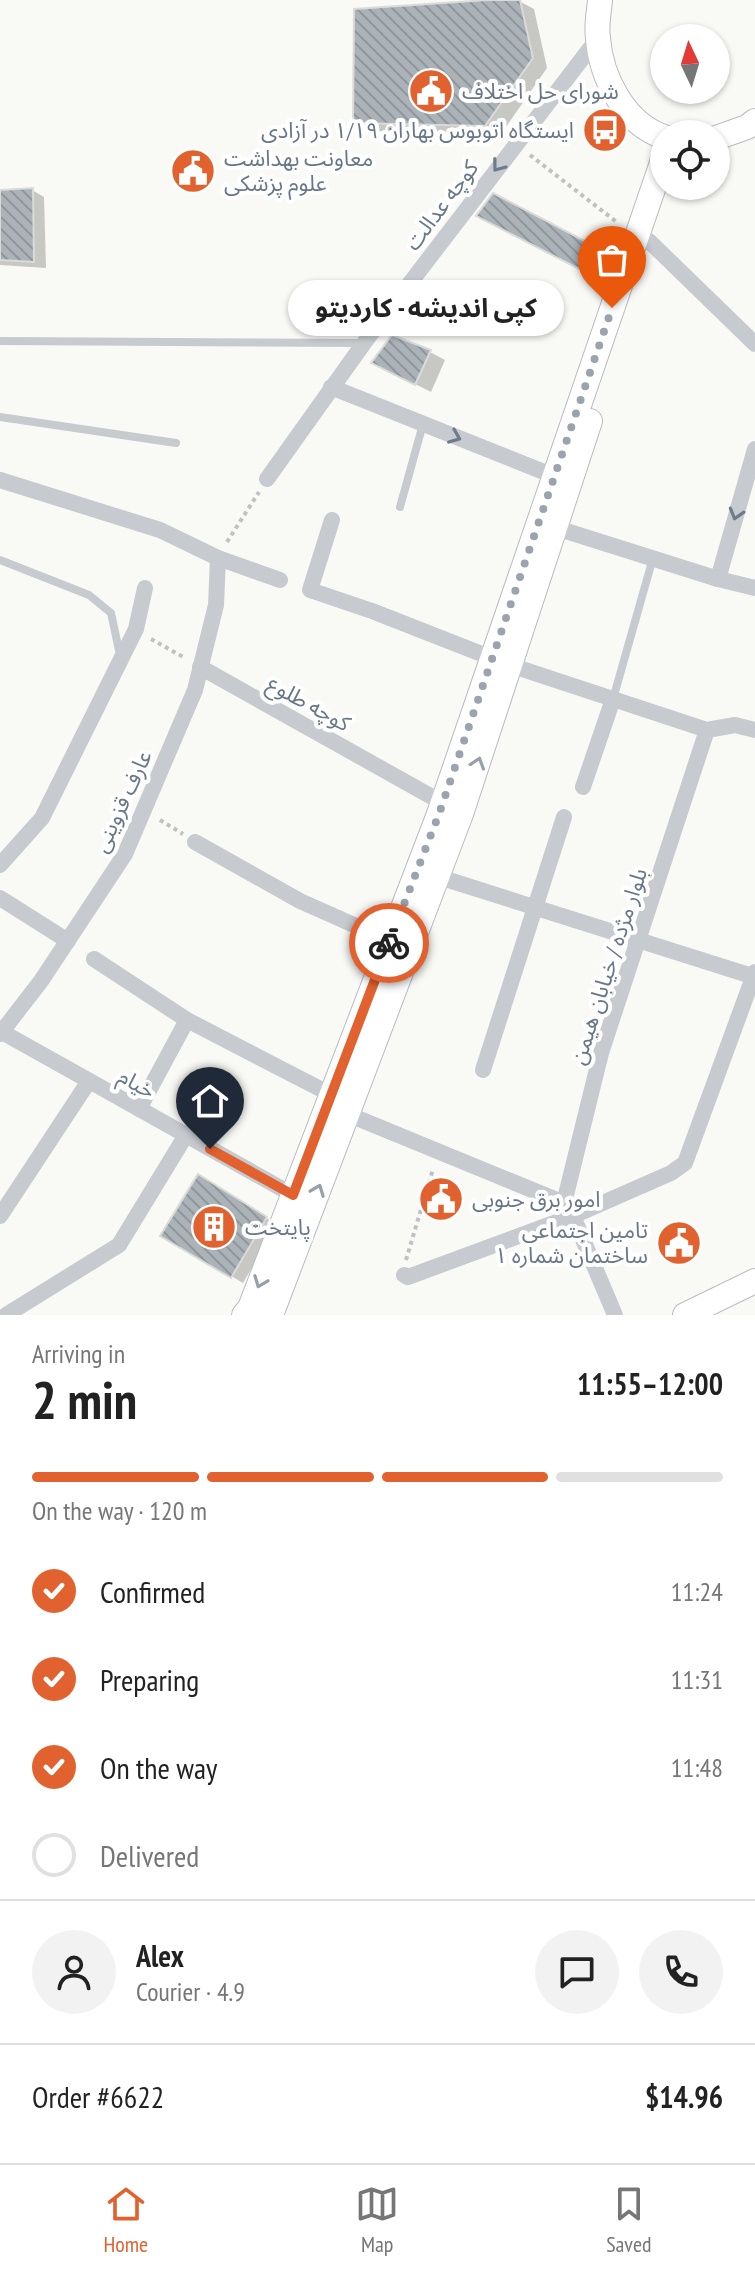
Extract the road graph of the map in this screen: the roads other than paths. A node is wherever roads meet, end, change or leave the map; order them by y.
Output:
1 (600, 0) edge
2 (598, 38) junction
3 (755, 121) edge
4 (650, 133) edge
5 (730, 133) edge
6 (650, 198) edge
7 (662, 200) edge
8 (649, 241) junction
9 (0, 341) edge
10 (364, 343) junction
11 (755, 344) edge
12 (331, 387) junction
13 (0, 417) edge
14 (423, 424) junction
15 (176, 443) dead end
16 (755, 449) edge
17 (554, 476) junction
18 (267, 479) road end
19 (0, 480) edge
20 (400, 507) dead end
21 (332, 520) dead end
22 (547, 525) junction
23 (218, 558) junction
24 (653, 558) junction
25 (0, 560) edge
26 (718, 579) junction
27 (280, 580) dead end
28 (145, 588) dead end
29 (755, 588) edge
30 (121, 658) junction
31 (501, 662) junction
32 (200, 667) junction
33 (613, 699) junction
34 (707, 730) junction
35 (755, 730) edge
36 (583, 787) dead end
37 (452, 808) junction
38 (564, 817) dead end
39 (195, 842) road end
40 (0, 865) edge
41 (439, 877) junction
42 (0, 898) edge
43 (535, 907) junction
44 (639, 940) junction
45 (68, 941) junction
46 (390, 941) junction
47 (94, 959) dead end
48 (755, 975) edge
49 (187, 1020) junction
50 (1, 1033) edge
51 (483, 1070) dead end
52 (89, 1081) junction
53 (335, 1105) junction
54 (139, 1109) junction
55 (186, 1135) junction
56 (293, 1195) junction
57 (568, 1210) junction
58 (0, 1216) edge
59 (404, 1275) road end
60 (755, 1281) edge
61 (6, 1315) edge
62 (244, 1315) edge
63 (271, 1315) edge
64 (615, 1315) edge
65 (685, 1315) edge

1 - 2 street
2 - 4 street
2 -> 10 street, کوچه عدالت
3 - 5 street
6 - 17 street
7 - 8 street
8 - 11 street
8 - 22 street
9 - 10 lane
10 - 12 street, کوچه عدالت
12 - 14 street
12 - 18 street, کوچه عدالت
13 - 15 lane
14 -> 17 street
14 - 20 lane
16 -> 26 street
17 - 22 street
19 - 23 street
21 - 31 street
22 - 24 street
22 - 31 street
23 - 27 street
23 - 32 street, عارف قزوینی
24 - 26 street
24 - 33 lane
25 - 30 lane
26 - 29 street
28 - 30 street
30 - 40 street
31 - 33 street
31 - 37 street
32 - 37 street, کوچه طلوع
32 - 45 street, عارف قزوینی
33 - 34 street
33 - 36 street
34 - 35 street
34 - 44 street, بلوار مژده / خیابان هیمن
37 - 41 street
37 - 46 street
38 - 43 street
39 - 46 street
41 - 43 street
41 - 53 street
42 - 45 street
43 - 44 street
43 - 51 street
44 - 48 street
44 - 57 street, بلوار مژده / خیابان هیمن
45 - 50 street, عارف قزوینی
46 - 53 street
47 - 49 street
48 - 57 street
49 - 53 street
49 - 54 street
50 - 52 street, خیام
52 - 54 street, خیام
52 - 58 street
53 - 56 street
53 - 57 street
63 -> 53 street
54 - 55 street, خیام
55 - 56 street, خیام
55 - 61 street
56 -> 62 street
57 - 59 street
57 - 64 street
60 - 65 street

